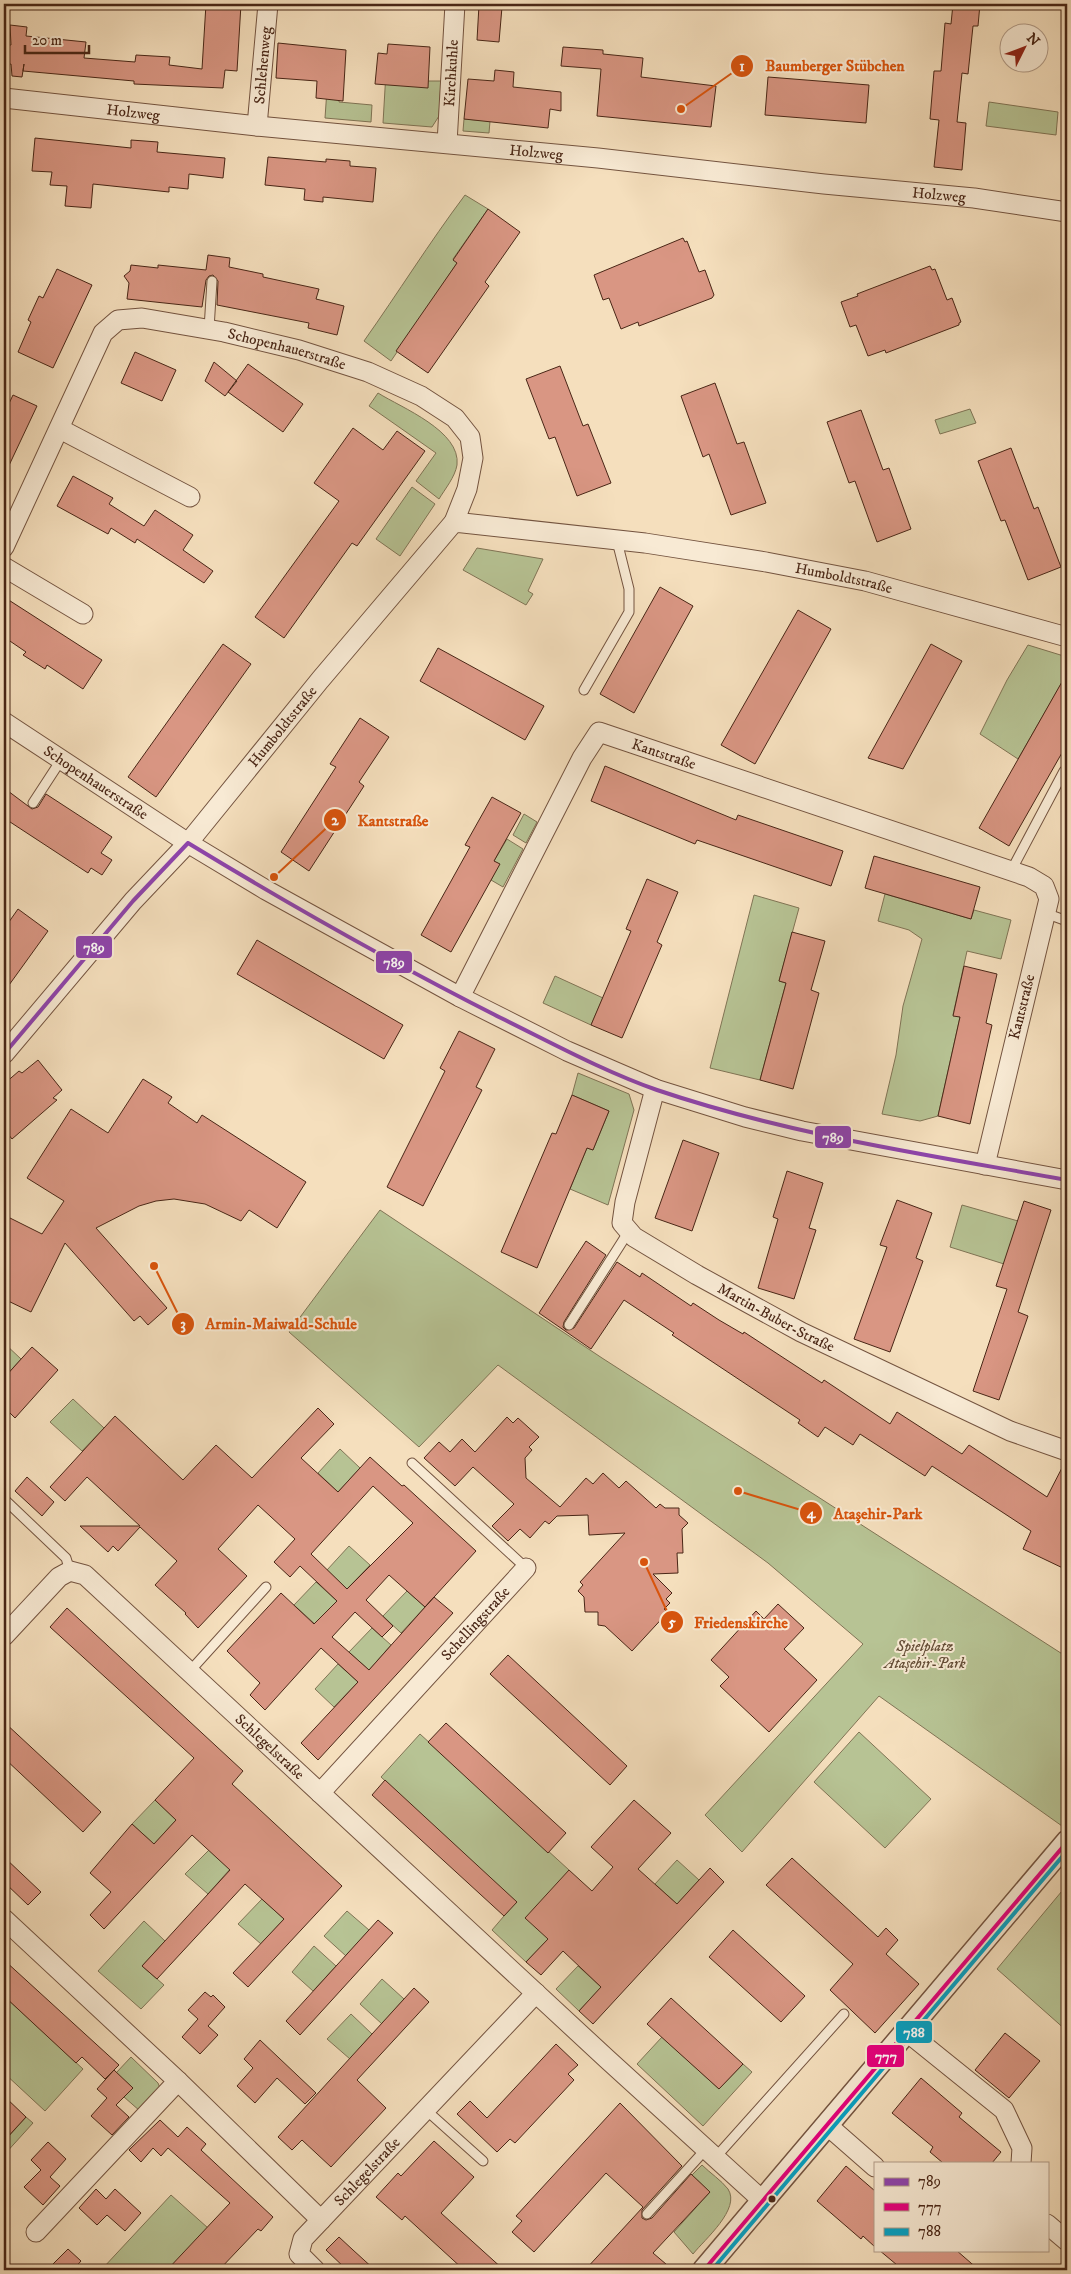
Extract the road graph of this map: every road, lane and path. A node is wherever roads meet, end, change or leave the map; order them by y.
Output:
1 (268, 4) edge
2 (455, 4) edge
3 (4, 98) edge
4 (257, 126) junction
5 (446, 143) junction
6 (1067, 212) edge
7 (212, 281) dead end
8 (209, 329) junction
9 (60, 429) junction
10 (190, 496) dead end
11 (454, 522) junction
12 (617, 541) junction
13 (4, 547) edge
14 (4, 567) edge
15 (83, 614) dead end
16 (1067, 637) edge
17 (584, 690) dead end
18 (4, 722) edge
19 (61, 760) junction
20 (1064, 771) dead end
21 (33, 803) dead end
22 (188, 842) junction
23 (1010, 871) junction
24 (1045, 913) junction
25 (1067, 921) edge
26 (460, 997) junction
27 (4, 1054) edge
28 (655, 1089) junction
29 (985, 1165) junction
30 (1067, 1180) edge
31 (629, 1231) junction
32 (569, 1325) dead end
33 (1067, 1452) edge
34 (412, 1464) dead end
35 (4, 1499) edge
36 (526, 1568) joint
37 (70, 1571) junction
38 (266, 1587) dead end
39 (4, 1636) edge
40 (190, 1671) junction
41 (320, 1793) junction
42 (1067, 1842) edge
43 (4, 1919) edge
44 (536, 1993) junction
45 (844, 2014) dead end
46 (906, 2031) junction
47 (178, 2081) junction
48 (426, 2110) junction
49 (827, 2125) junction
50 (711, 2154) junction
51 (483, 2161) dead end
52 (1021, 2162) edge
53 (874, 2166) edge
54 (763, 2201) junction
55 (647, 2214) dead end
56 (321, 2220) junction
57 (1048, 2225) edge
58 (36, 2232) dead end
59 (1067, 2241) edge
60 (315, 2270) edge
61 (704, 2270) edge

1 - 4 street, Schlehenweg
2 - 5 street, Kirchkuhle
3 - 4 street, Holzweg
4 - 5 street, Holzweg
5 - 6 street, Holzweg
7 - 8 lane
8 - 9 street, Schopenhauerstraße
8 - 11 street, Schopenhauerstraße
9 - 10 street
9 - 13 street, Schopenhauerstraße
11 - 12 street, Humboldtstraße
11 - 22 street, Humboldtstraße
12 - 16 street, Humboldtstraße
12 - 17 lane
14 - 15 street
18 - 19 street, Schopenhauerstraße
19 - 21 lane
19 - 22 street, Schopenhauerstraße
20 - 23 lane
22 - 26 street, Schopenhauerstraße
22 - 27 street, Humboldtstraße
23 - 24 street, Kantstraße
23 - 26 street, Kantstraße
24 - 25 lane
24 - 29 street, Kantstraße
26 - 28 street, Schopenhauerstraße
28 - 29 street, Schopenhauerstraße
28 - 31 street
29 - 30 street, Schopenhauerstraße
31 - 32 lane
31 - 33 street, Martin-Buber-Straße
34 - 36 lane, Schellingstraße
35 - 37 lane
36 - 41 street, Schellingstraße
37 - 39 street
37 - 40 street, Schlegelstraße
38 - 40 lane
40 - 41 street, Schlegelstraße
41 - 44 street, Schlegelstraße
42 - 46 street
43 - 47 street
44 - 48 street, Schlegelstraße
44 - 50 street, Schlegelstraße
45 - 50 lane
46 - 49 street
46 - 52 street
47 - 56 street
47 - 58 street
48 - 51 lane
48 - 56 street, Schlegelstraße
49 - 53 street
49 - 54 street
50 - 54 street, Schlegelstraße
50 - 55 lane
54 - 61 street
56 - 60 street, Schlegelstraße
57 - 59 street

